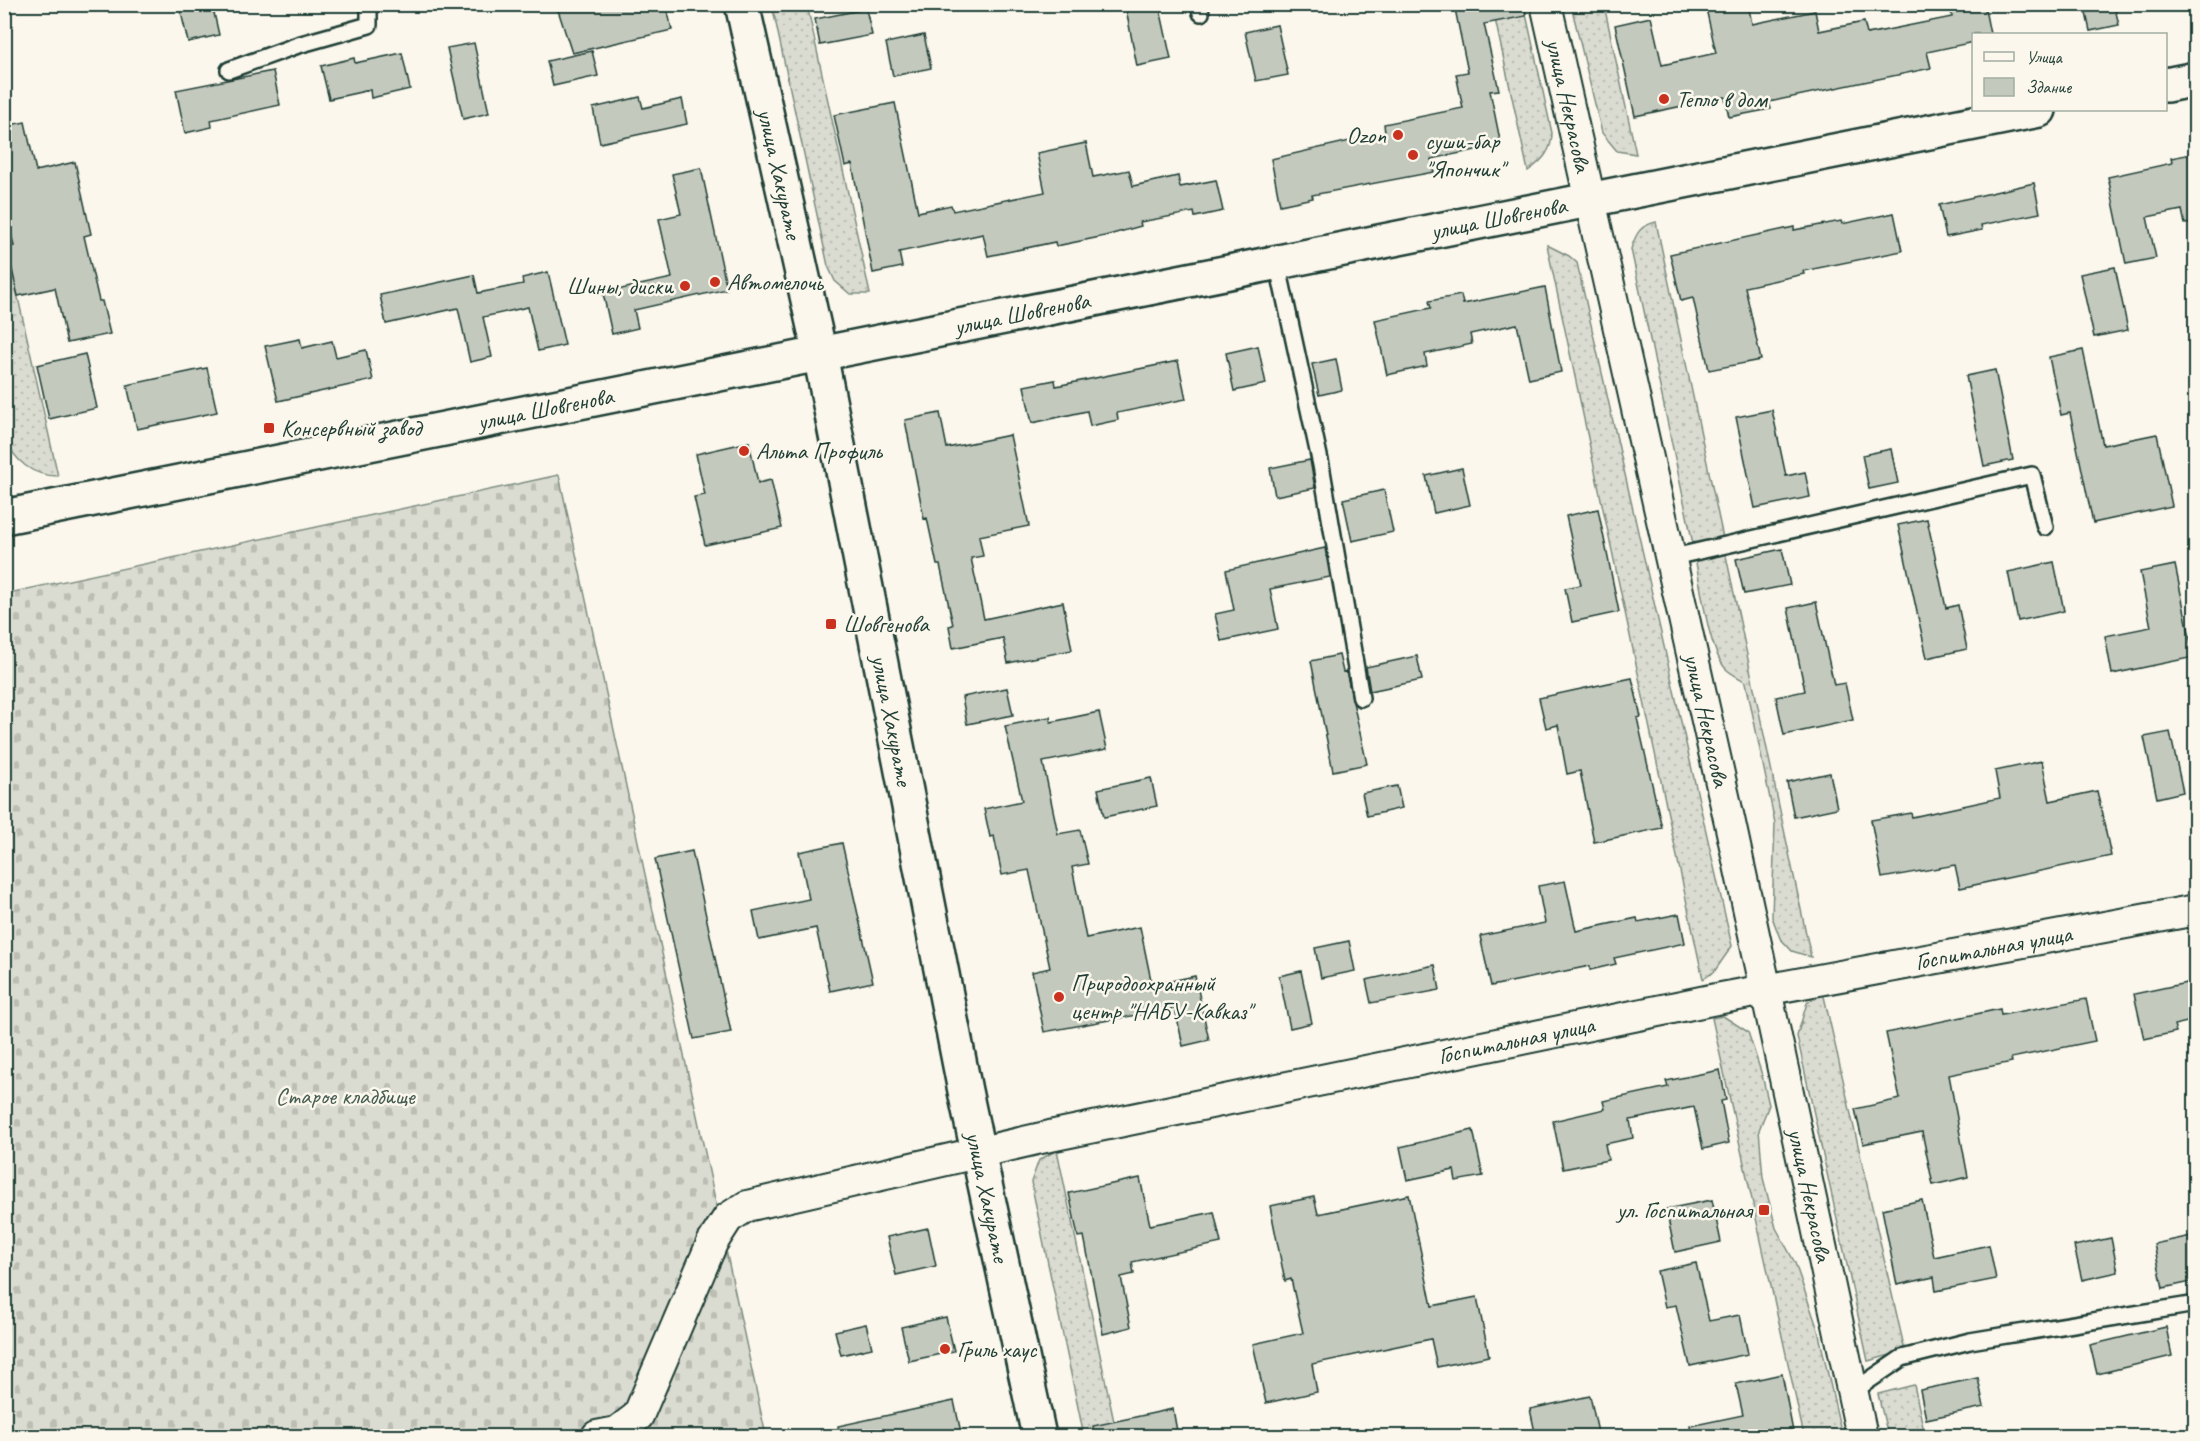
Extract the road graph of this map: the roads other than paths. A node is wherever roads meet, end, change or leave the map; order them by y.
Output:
1 (369, 4) edge
2 (742, 4) edge
3 (1546, 4) edge
4 (229, 70) dead end
5 (2196, 79) edge
6 (2167, 85) edge
7 (2034, 111) edge
8 (1590, 200) junction
9 (1277, 262) junction
10 (820, 354) junction
11 (4, 517) edge
12 (2045, 527) dead end
13 (1669, 558) junction
14 (1361, 698) dead end
15 (2196, 910) edge
16 (1765, 989) junction
17 (980, 1152) junction
18 (2196, 1304) edge
19 (1852, 1392) junction
20 (597, 1437) edge
21 (1039, 1437) edge
22 (1862, 1437) edge

1 - 4 lane
2 - 10 main road, улица Хакурате
3 - 8 street, улица Некрасова
5 - 6 main road
7 - 8 main road, улица Шовгенова
8 - 9 main road, улица Шовгенова
8 - 13 street, улица Некрасова
9 - 10 main road, улица Шовгенова
9 - 14 lane
10 - 11 main road, улица Шовгенова
10 - 17 main road, улица Хакурате
12 - 13 lane
13 - 16 street, улица Некрасова
15 - 16 street, Госпитальная улица
16 - 17 street, Госпитальная улица
16 - 19 street, улица Некрасова
17 - 20 street, Госпитальная улица
17 - 21 main road, улица Хакурате
18 - 19 lane
19 - 22 street, улица Некрасова

